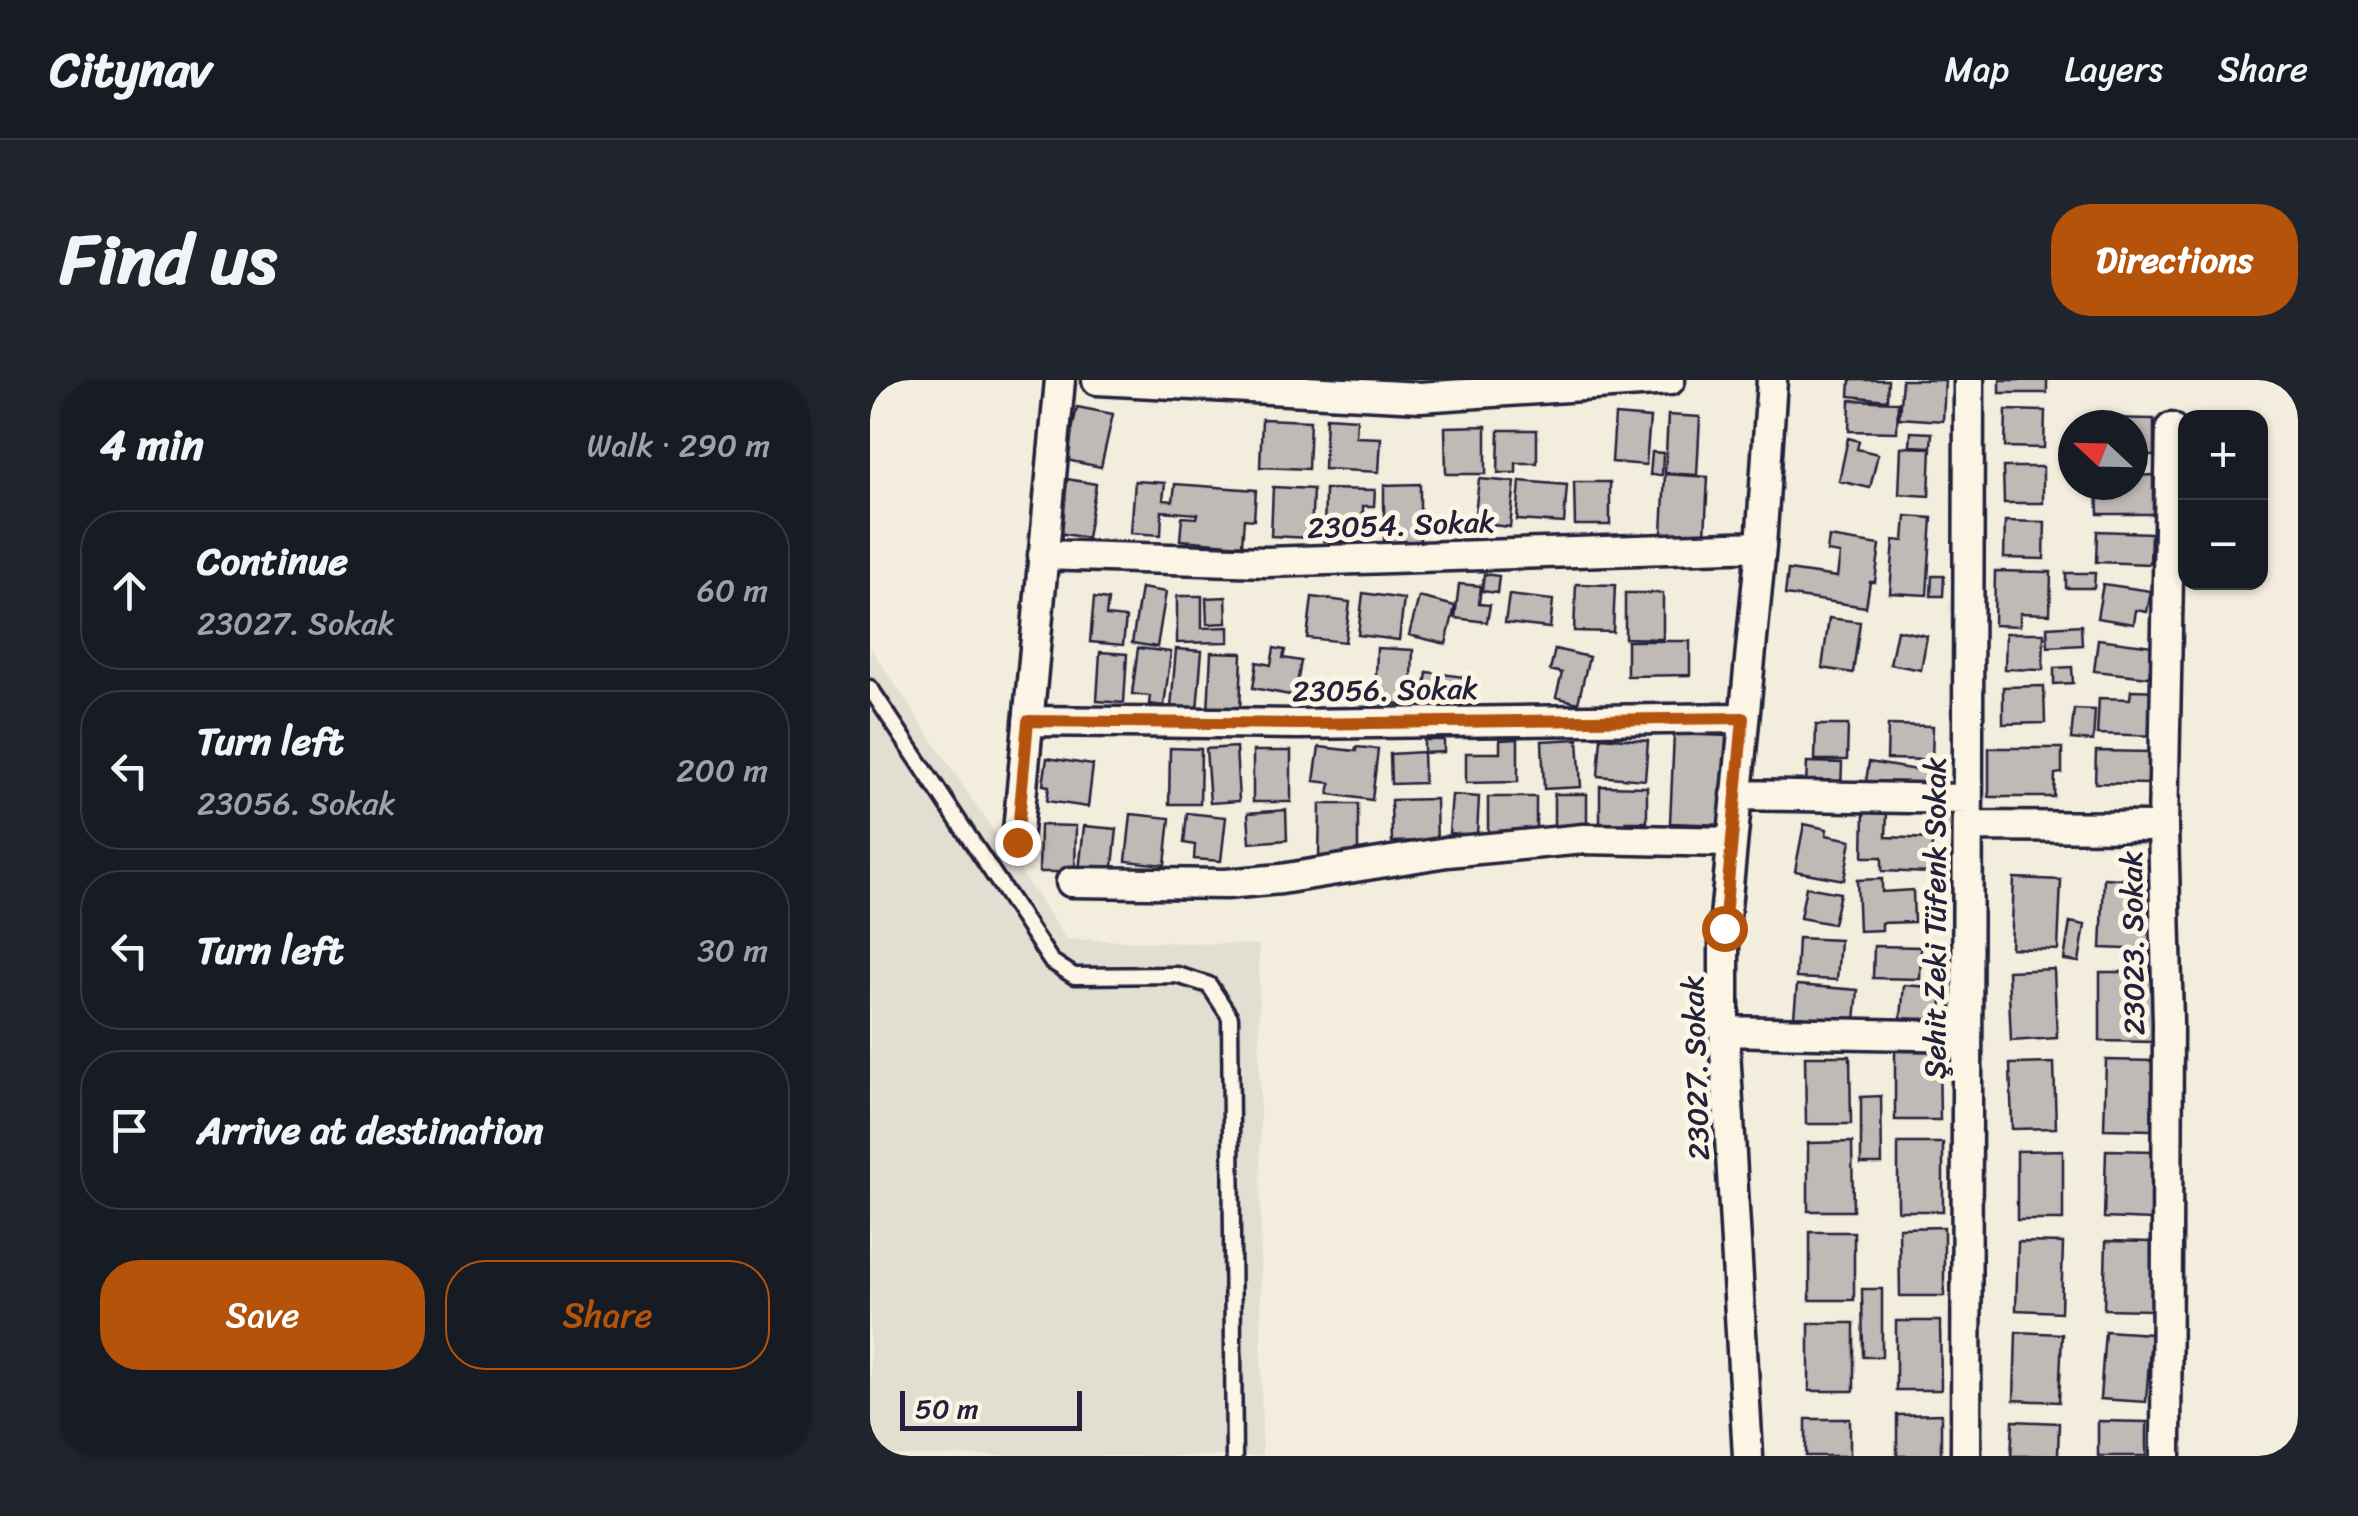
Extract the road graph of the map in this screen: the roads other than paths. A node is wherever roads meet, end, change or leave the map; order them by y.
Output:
1 (1060, 380) edge
2 (1097, 380) edge
3 (1670, 380) edge
4 (1772, 380) edge
5 (1969, 380) edge
6 (2171, 428) dead end
7 (1761, 546) junction
8 (1044, 555) junction
9 (870, 688) edge
10 (1743, 718) junction
11 (1028, 721) junction
12 (1736, 796) junction
13 (1968, 813) junction
14 (2164, 827) junction
15 (1017, 842) dead end
16 (1732, 842) junction
17 (1071, 882) dead end
18 (1724, 1031) junction
19 (1968, 1036) junction
20 (1234, 1456) edge
21 (1748, 1456) edge
22 (1966, 1456) edge
23 (2166, 1456) edge

1 - 8 street
2 - 3 street
4 - 7 street, 23027. Sokak
5 - 13 street, Şehit Zeki Tüfenk Sokak
6 - 14 street, 23023. Sokak
7 - 8 street, 23054. Sokak
7 - 10 street, 23027. Sokak
8 - 11 street
9 - 20 lane
10 - 11 street, 23056. Sokak
10 - 12 street, 23027. Sokak
11 - 15 street
12 - 13 street
12 - 16 street, 23027. Sokak
13 - 14 street
13 - 19 street, Şehit Zeki Tüfenk Sokak
14 - 23 street, 23023. Sokak
16 - 17 street
16 - 18 street, 23027. Sokak
18 - 19 street
18 - 21 street, 23027. Sokak
19 - 22 street, Şehit Zeki Tüfenk Sokak

